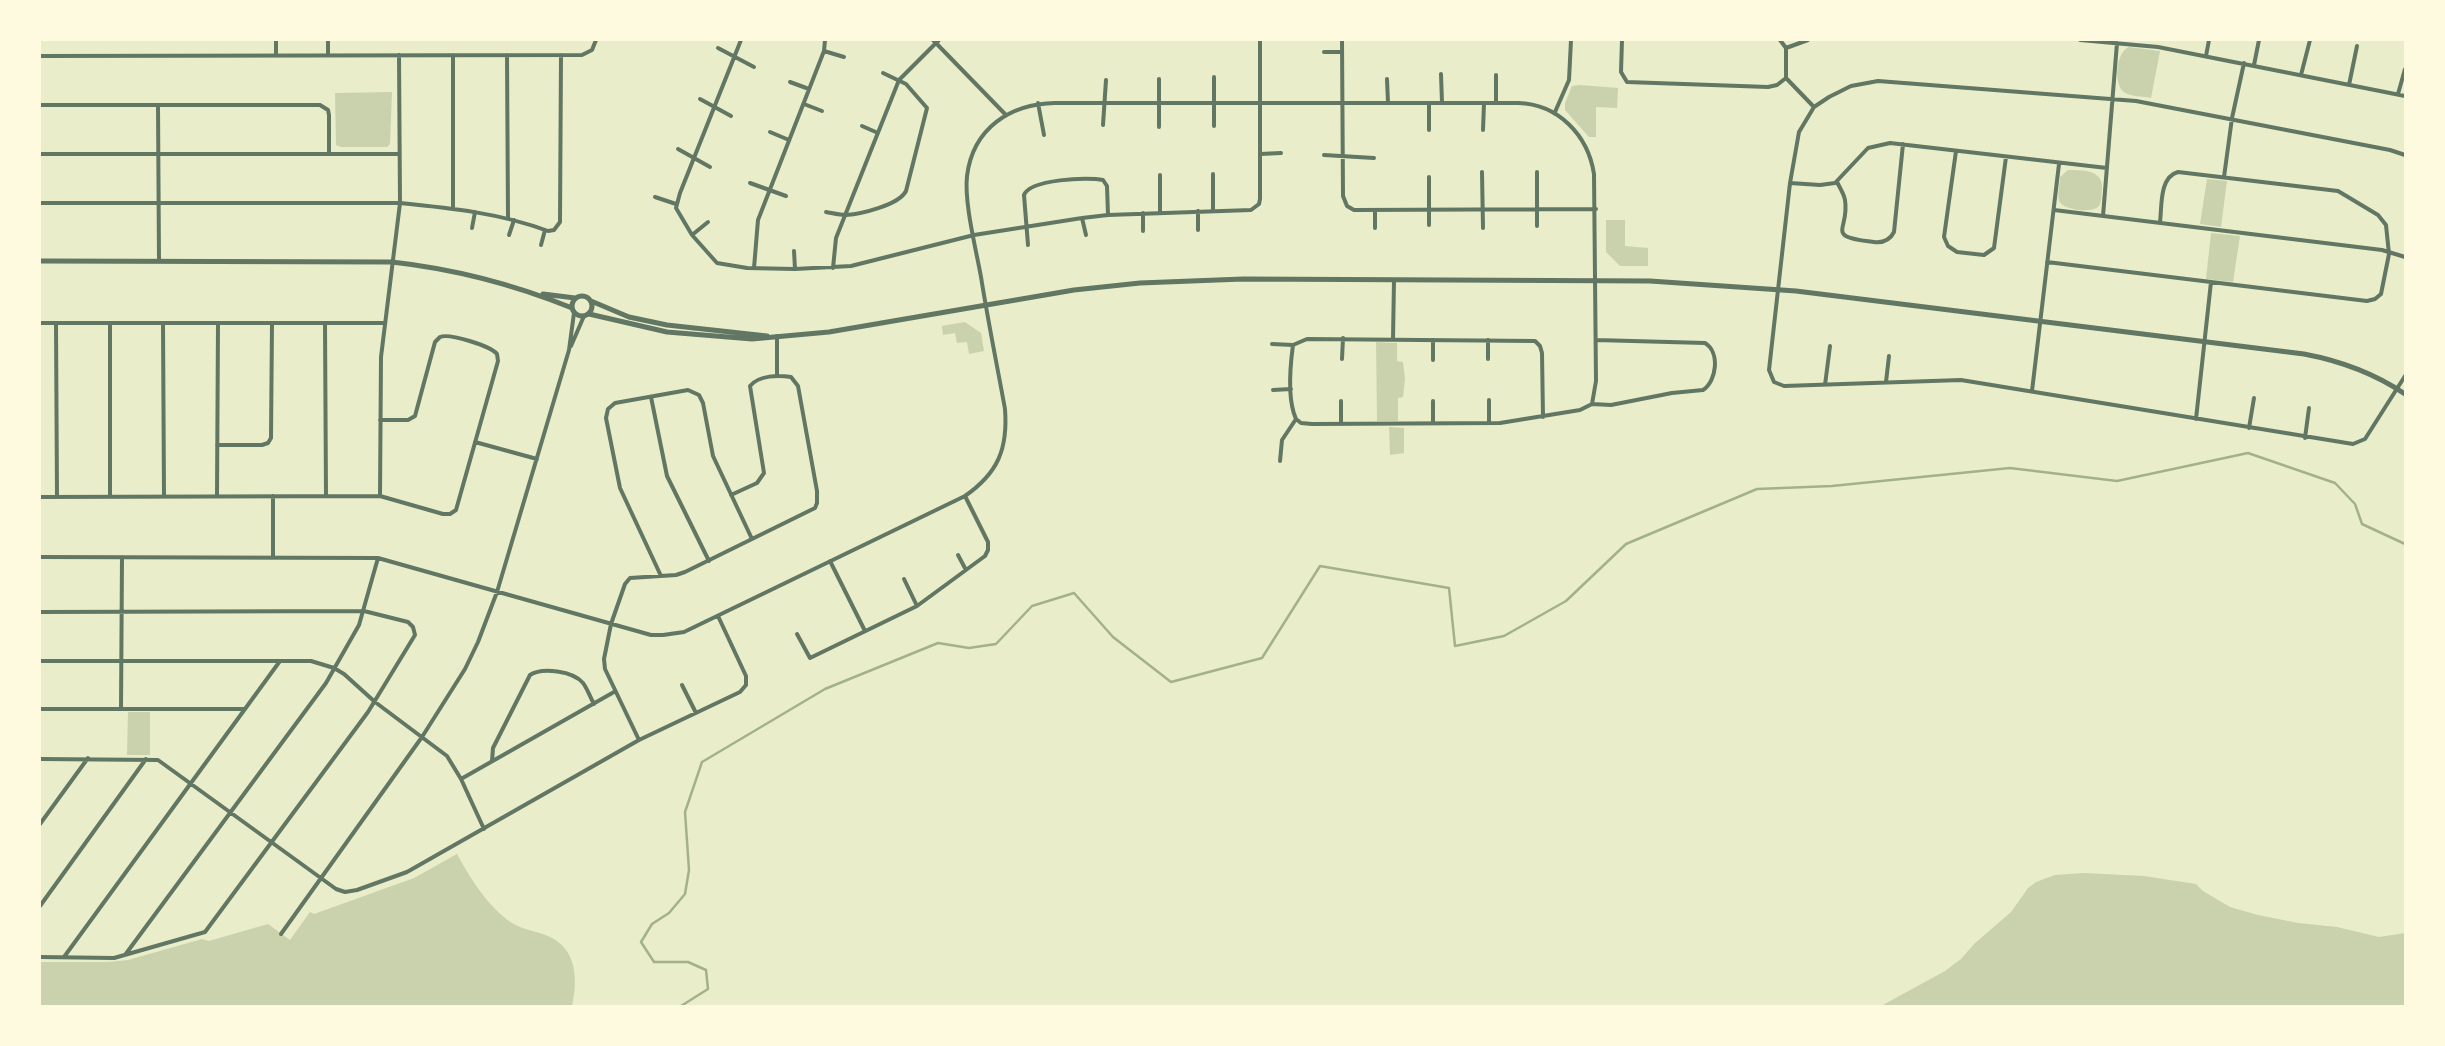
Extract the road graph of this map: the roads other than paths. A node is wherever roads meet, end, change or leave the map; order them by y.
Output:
1 (276, 40) edge
2 (328, 40) edge
3 (596, 40) edge
4 (741, 40) edge
5 (825, 40) edge
6 (1260, 40) edge
7 (1342, 40) edge
8 (1571, 40) edge
9 (1622, 40) edge
10 (1780, 40) edge
11 (1808, 40) edge
12 (2080, 40) edge
13 (2159, 40) edge
14 (2209, 40) edge
15 (2259, 40) edge
16 (2310, 40) edge
17 (936, 41) edge
18 (2114, 42) edge
19 (2357, 46) dead end
20 (2158, 47) junction
21 (718, 48) dead end
22 (1786, 48) junction
23 (824, 51) junction
24 (1324, 52) dead end
25 (1342, 52) junction
26 (276, 55) junction
27 (328, 55) junction
28 (399, 55) junction
29 (453, 55) junction
30 (507, 55) junction
31 (561, 55) junction
32 (40, 56) edge
33 (2206, 56) junction
34 (735, 57) junction
35 (844, 57) dead end
36 (2244, 63) junction
37 (2254, 65) junction
38 (754, 67) dead end
39 (2405, 69) edge
40 (884, 73) dead end
41 (1442, 74) dead end
42 (1496, 75) dead end
43 (2301, 75) junction
44 (1214, 77) dead end
45 (1786, 78) junction
46 (1159, 79) dead end
47 (1387, 79) dead end
48 (899, 80) junction
49 (1106, 80) dead end
50 (790, 82) dead end
51 (2349, 84) junction
52 (809, 89) junction
53 (2398, 94) junction
54 (2405, 96) edge
55 (700, 99) dead end
56 (2113, 99) junction
57 (1038, 103) junction
58 (1104, 103) junction
59 (1159, 103) junction
60 (1214, 103) junction
61 (1260, 103) junction
62 (1342, 103) junction
63 (1388, 103) junction
64 (1429, 103) junction
65 (1442, 103) junction
66 (1484, 103) junction
67 (1496, 103) junction
68 (804, 104) junction
69 (40, 105) edge
70 (158, 105) junction
71 (715, 107) junction
72 (1814, 107) junction
73 (822, 111) dead end
74 (1555, 112) junction
75 (1005, 114) junction
76 (731, 116) dead end
77 (2232, 118) junction
78 (1103, 125) dead end
79 (862, 126) dead end
80 (1159, 126) dead end
81 (1214, 126) dead end
82 (1429, 130) dead end
83 (1483, 130) dead end
84 (770, 132) dead end
85 (878, 133) junction
86 (1044, 135) dead end
87 (789, 140) junction
88 (1903, 144) junction
89 (678, 149) dead end
90 (1956, 151) junction
91 (329, 153) junction
92 (40, 154) edge
93 (158, 154) junction
94 (400, 154) junction
95 (1260, 154) junction
96 (1281, 154) dead end
97 (1324, 155) dead end
98 (2405, 155) edge
99 (1342, 156) junction
100 (2006, 157) junction
101 (695, 158) junction
102 (1374, 158) dead end
103 (2059, 164) junction
104 (710, 167) dead end
105 (2107, 168) junction
106 (1482, 172) dead end
107 (1537, 172) dead end
108 (1213, 174) dead end
109 (1160, 175) dead end
110 (1429, 176) dead end
111 (2224, 177) junction
112 (1837, 182) junction
113 (750, 183) dead end
114 (1790, 183) junction
115 (769, 189) junction
116 (786, 196) dead end
117 (655, 197) dead end
118 (400, 202) junction
119 (40, 203) edge
120 (158, 203) junction
121 (676, 204) junction
122 (453, 208) junction
123 (1596, 209) junction
124 (1375, 210) junction
125 (1429, 210) junction
126 (1483, 210) junction
127 (1537, 210) junction
128 (2054, 210) junction
129 (1198, 211) junction
130 (1213, 211) junction
131 (475, 212) junction
132 (826, 212) dead end
133 (1160, 212) junction
134 (1143, 213) junction
135 (846, 215) junction
136 (1108, 215) junction
137 (2103, 216) junction
138 (508, 218) junction
139 (1082, 218) junction
140 (514, 220) junction
141 (708, 222) dead end
142 (2160, 222) junction
143 (1429, 225) dead end
144 (1537, 226) dead end
145 (472, 228) dead end
146 (1025, 228) junction
147 (1375, 228) dead end
148 (1483, 228) dead end
149 (545, 230) junction
150 (1198, 230) dead end
151 (1143, 231) dead end
152 (509, 235) dead end
153 (974, 235) junction
154 (1086, 235) dead end
155 (692, 236) junction
156 (540, 245) dead end
157 (1028, 245) dead end
158 (794, 251) dead end
159 (2389, 254) junction
160 (2405, 257) edge
161 (40, 261) edge
162 (159, 261) junction
163 (392, 262) junction
164 (2047, 262) junction
165 (754, 268) junction
166 (833, 268) junction
167 (795, 269) junction
168 (1394, 280) junction
169 (1595, 280) junction
170 (2211, 282) junction
171 (1778, 289) junction
172 (535, 292) junction
173 (575, 298) junction
174 (591, 301) junction
175 (986, 305) junction
176 (573, 310) junction
177 (586, 315) junction
178 (2040, 322) junction
179 (40, 323) edge
180 (56, 323) junction
181 (163, 323) junction
182 (272, 323) junction
183 (110, 324) junction
184 (218, 324) junction
185 (326, 324) junction
186 (384, 324) junction
187 (769, 336) junction
188 (777, 336) junction
189 (1342, 338) junction
190 (1393, 339) junction
191 (1433, 340) junction
192 (1488, 340) junction
193 (1596, 340) junction
194 (2205, 342) junction
195 (1272, 344) dead end
196 (1293, 346) junction
197 (1830, 346) dead end
198 (569, 350) junction
199 (1889, 356) dead end
200 (1342, 359) dead end
201 (1488, 359) dead end
202 (1433, 360) dead end
203 (777, 376) junction
204 (2405, 376) edge
205 (1886, 382) junction
206 (1825, 385) junction
207 (1291, 389) junction
208 (2397, 389) junction
209 (1273, 390) dead end
210 (2032, 391) junction
211 (2405, 394) edge
212 (651, 397) junction
213 (2254, 398) dead end
214 (1489, 400) dead end
215 (1341, 401) dead end
216 (1433, 401) dead end
217 (1592, 404) junction
218 (2309, 408) dead end
219 (1543, 417) junction
220 (1296, 419) junction
221 (2196, 419) junction
222 (380, 420) junction
223 (1433, 423) junction
224 (1341, 424) junction
225 (1489, 424) junction
226 (2249, 428) junction
227 (2305, 438) junction
228 (475, 442) junction
229 (217, 445) junction
230 (537, 459) junction
231 (1280, 461) dead end
232 (731, 495) junction
233 (217, 496) junction
234 (273, 496) junction
235 (326, 496) junction
236 (380, 496) junction
237 (965, 496) junction
238 (40, 497) edge
239 (57, 497) junction
240 (110, 497) junction
241 (164, 497) junction
242 (752, 539) junction
243 (958, 555) dead end
244 (272, 556) junction
245 (40, 557) edge
246 (122, 557) junction
247 (378, 558) junction
248 (709, 561) junction
249 (830, 562) junction
250 (966, 570) junction
251 (661, 576) junction
252 (904, 579) dead end
253 (497, 592) junction
254 (917, 606) junction
255 (364, 611) junction
256 (40, 612) edge
257 (122, 612) junction
258 (718, 616) junction
259 (611, 624) junction
260 (865, 631) junction
261 (797, 634) dead end
262 (40, 661) edge
263 (122, 661) junction
264 (280, 661) junction
265 (334, 668) junction
266 (682, 685) dead end
267 (614, 692) junction
268 (375, 702) junction
269 (594, 704) junction
270 (40, 709) edge
271 (121, 709) junction
272 (245, 709) junction
273 (696, 713) junction
274 (422, 737) junction
275 (639, 740) junction
276 (40, 758) edge
277 (88, 758) junction
278 (146, 759) junction
279 (492, 761) junction
280 (461, 779) junction
281 (191, 783) junction
282 (231, 812) junction
283 (40, 824) edge
284 (484, 829) junction
285 (273, 842) junction
286 (321, 878) junction
287 (40, 906) edge
288 (281, 934) dead end
289 (125, 955) junction
290 (40, 957) edge
291 (64, 958) junction

1 - 26 street
2 - 27 street
3 - 31 street
4 - 34 street
5 - 23 street
6 - 61 street
7 - 25 street
8 - 74 street
9 - 45 street
10 - 22 street
11 - 22 street
12 - 18 street
13 - 20 street
14 - 33 street
15 - 37 street
16 - 43 street
17 - 48 street
17 - 75 street
18 - 20 street
18 - 56 street
19 - 51 street
20 - 33 street
21 - 34 street
22 - 45 street
23 - 35 street
23 - 52 street
24 - 25 street
25 - 62 street
26 - 27 street
26 - 32 street
27 - 28 street
28 - 29 street
28 - 94 street
29 - 30 street
29 - 122 street
30 - 31 street
30 - 138 street
31 - 149 street
33 - 36 street
34 - 38 street
34 - 71 street
36 - 37 street
36 - 77 street
37 - 43 street
39 - 53 street
40 - 48 street
41 - 65 street
42 - 67 street
43 - 51 street
44 - 60 street
45 - 72 street
46 - 59 street
47 - 63 street
48 - 85 street
48 - 135 street
49 - 58 street
50 - 52 street
51 - 53 street
52 - 68 street
53 - 54 street
55 - 71 street
56 - 72 street
56 - 77 street
56 - 105 street
57 - 58 street
57 - 75 street
57 - 86 street
58 - 59 street
58 - 78 street
59 - 60 street
59 - 80 street
60 - 61 street
60 - 81 street
61 - 62 street
61 - 95 street
62 - 63 street
62 - 99 street
63 - 64 street
64 - 65 street
64 - 82 street
65 - 66 street
66 - 67 street
66 - 83 street
67 - 74 street
68 - 73 street
68 - 87 street
69 - 70 street
70 - 91 street
70 - 93 street
71 - 76 street
71 - 101 street
72 - 114 street
74 - 123 street
75 - 153 street
77 - 98 street
77 - 111 street
79 - 85 street
84 - 87 street
85 - 135 street
87 - 115 street
88 - 90 street
88 - 112 street
88 - 112 street
89 - 101 street
90 - 100 street
90 - 100 street
91 - 93 street
91 - 94 street
92 - 93 street
93 - 120 street
94 - 118 street
95 - 96 street
95 - 130 street
97 - 99 street
99 - 102 street
99 - 124 street
100 - 103 street
101 - 104 street
101 - 121 street
103 - 105 street
103 - 128 street
105 - 137 street
106 - 126 street
107 - 127 street
108 - 130 street
109 - 133 street
110 - 125 street
111 - 142 street
111 - 159 street
112 - 114 street
113 - 115 street
114 - 171 street
115 - 116 street
115 - 165 street
117 - 121 street
118 - 120 street
118 - 122 street
118 - 163 street
119 - 120 street
120 - 162 street
121 - 155 street
122 - 131 street
123 - 127 street
123 - 169 street
124 - 125 street
124 - 147 street
125 - 126 street
125 - 143 street
126 - 127 street
126 - 148 street
127 - 144 street
128 - 137 street
128 - 164 street
129 - 130 street
129 - 133 street
129 - 150 street
131 - 138 street
131 - 145 street
132 - 135 street
133 - 134 street
134 - 136 street
134 - 151 street
135 - 166 street
136 - 139 street
136 - 146 street
137 - 142 street
138 - 140 street
139 - 146 street
139 - 154 street
140 - 149 street
140 - 152 street
141 - 155 street
142 - 159 street
146 - 153 street
146 - 157 street
149 - 156 street
153 - 166 street
153 - 175 street
155 - 165 street
158 - 167 street
159 - 160 street
159 - 170 street
161 - 162 street
162 - 163 street
163 - 172 street
163 - 186 street
164 - 170 street
164 - 178 street
165 - 167 street
166 - 167 street
168 - 169 street
168 - 175 street
168 - 190 street
169 - 171 street
169 - 193 street
170 - 194 street
171 - 178 street
171 - 206 street
172 - 173 street
172 - 176 street
173 - 174 street
173 - 176 street
174 - 177 street
174 - 187 street
175 - 188 street
175 - 237 street
176 - 177 street
176 - 198 street
177 - 187 street
177 - 198 street
178 - 194 street
178 - 210 street
179 - 180 street
180 - 183 street
180 - 239 street
181 - 183 street
181 - 184 street
181 - 241 street
182 - 184 street
182 - 185 street
182 - 229 street
183 - 240 street
184 - 229 street
185 - 186 street
185 - 235 street
186 - 222 street
187 - 188 street
188 - 203 street
189 - 190 street
189 - 196 street
189 - 200 street
190 - 191 street
191 - 192 street
191 - 202 street
192 - 201 street
192 - 219 street
193 - 217 street
193 - 217 street
194 - 208 street
194 - 221 street
195 - 196 street
196 - 207 street
197 - 206 street
198 - 230 street
199 - 205 street
203 - 232 street
203 - 242 street
204 - 208 street
205 - 206 street
205 - 210 street
207 - 209 street
207 - 220 street
208 - 211 street
208 - 227 street
210 - 221 street
212 - 232 street
212 - 248 street
212 - 251 street
213 - 226 street
214 - 225 street
215 - 224 street
216 - 223 street
217 - 219 street
218 - 227 street
219 - 225 street
220 - 224 street
220 - 231 street
221 - 226 street
222 - 228 street
222 - 236 street
223 - 224 street
223 - 225 street
226 - 227 street
228 - 230 street
228 - 236 street
229 - 233 street
230 - 253 street
232 - 242 street
233 - 234 street
233 - 241 street
234 - 235 street
234 - 244 street
235 - 236 street
237 - 249 street
237 - 250 street
238 - 239 street
239 - 240 street
240 - 241 street
242 - 248 street
243 - 250 street
244 - 246 street
244 - 247 street
245 - 246 street
246 - 257 street
247 - 253 street
247 - 255 street
248 - 251 street
249 - 258 street
249 - 260 street
250 - 254 street
251 - 259 street
252 - 254 street
253 - 259 street
253 - 274 street
254 - 260 street
255 - 257 street
255 - 265 street
255 - 268 street
256 - 257 street
257 - 263 street
258 - 259 street
258 - 273 street
259 - 267 street
260 - 261 street
262 - 263 street
263 - 264 street
263 - 271 street
264 - 265 street
264 - 272 street
265 - 268 street
265 - 282 street
266 - 273 street
267 - 269 street
267 - 275 street
268 - 274 street
268 - 285 street
269 - 279 street
269 - 279 street
270 - 271 street
271 - 272 street
272 - 281 street
273 - 275 street
274 - 280 street
274 - 286 street
275 - 284 street
276 - 277 street
277 - 278 street
277 - 283 street
278 - 281 street
278 - 287 street
279 - 280 street
280 - 284 street
281 - 282 street
281 - 291 street
282 - 285 street
282 - 289 street
284 - 286 street
285 - 286 street
285 - 289 street
286 - 288 street
289 - 291 street
290 - 291 street

